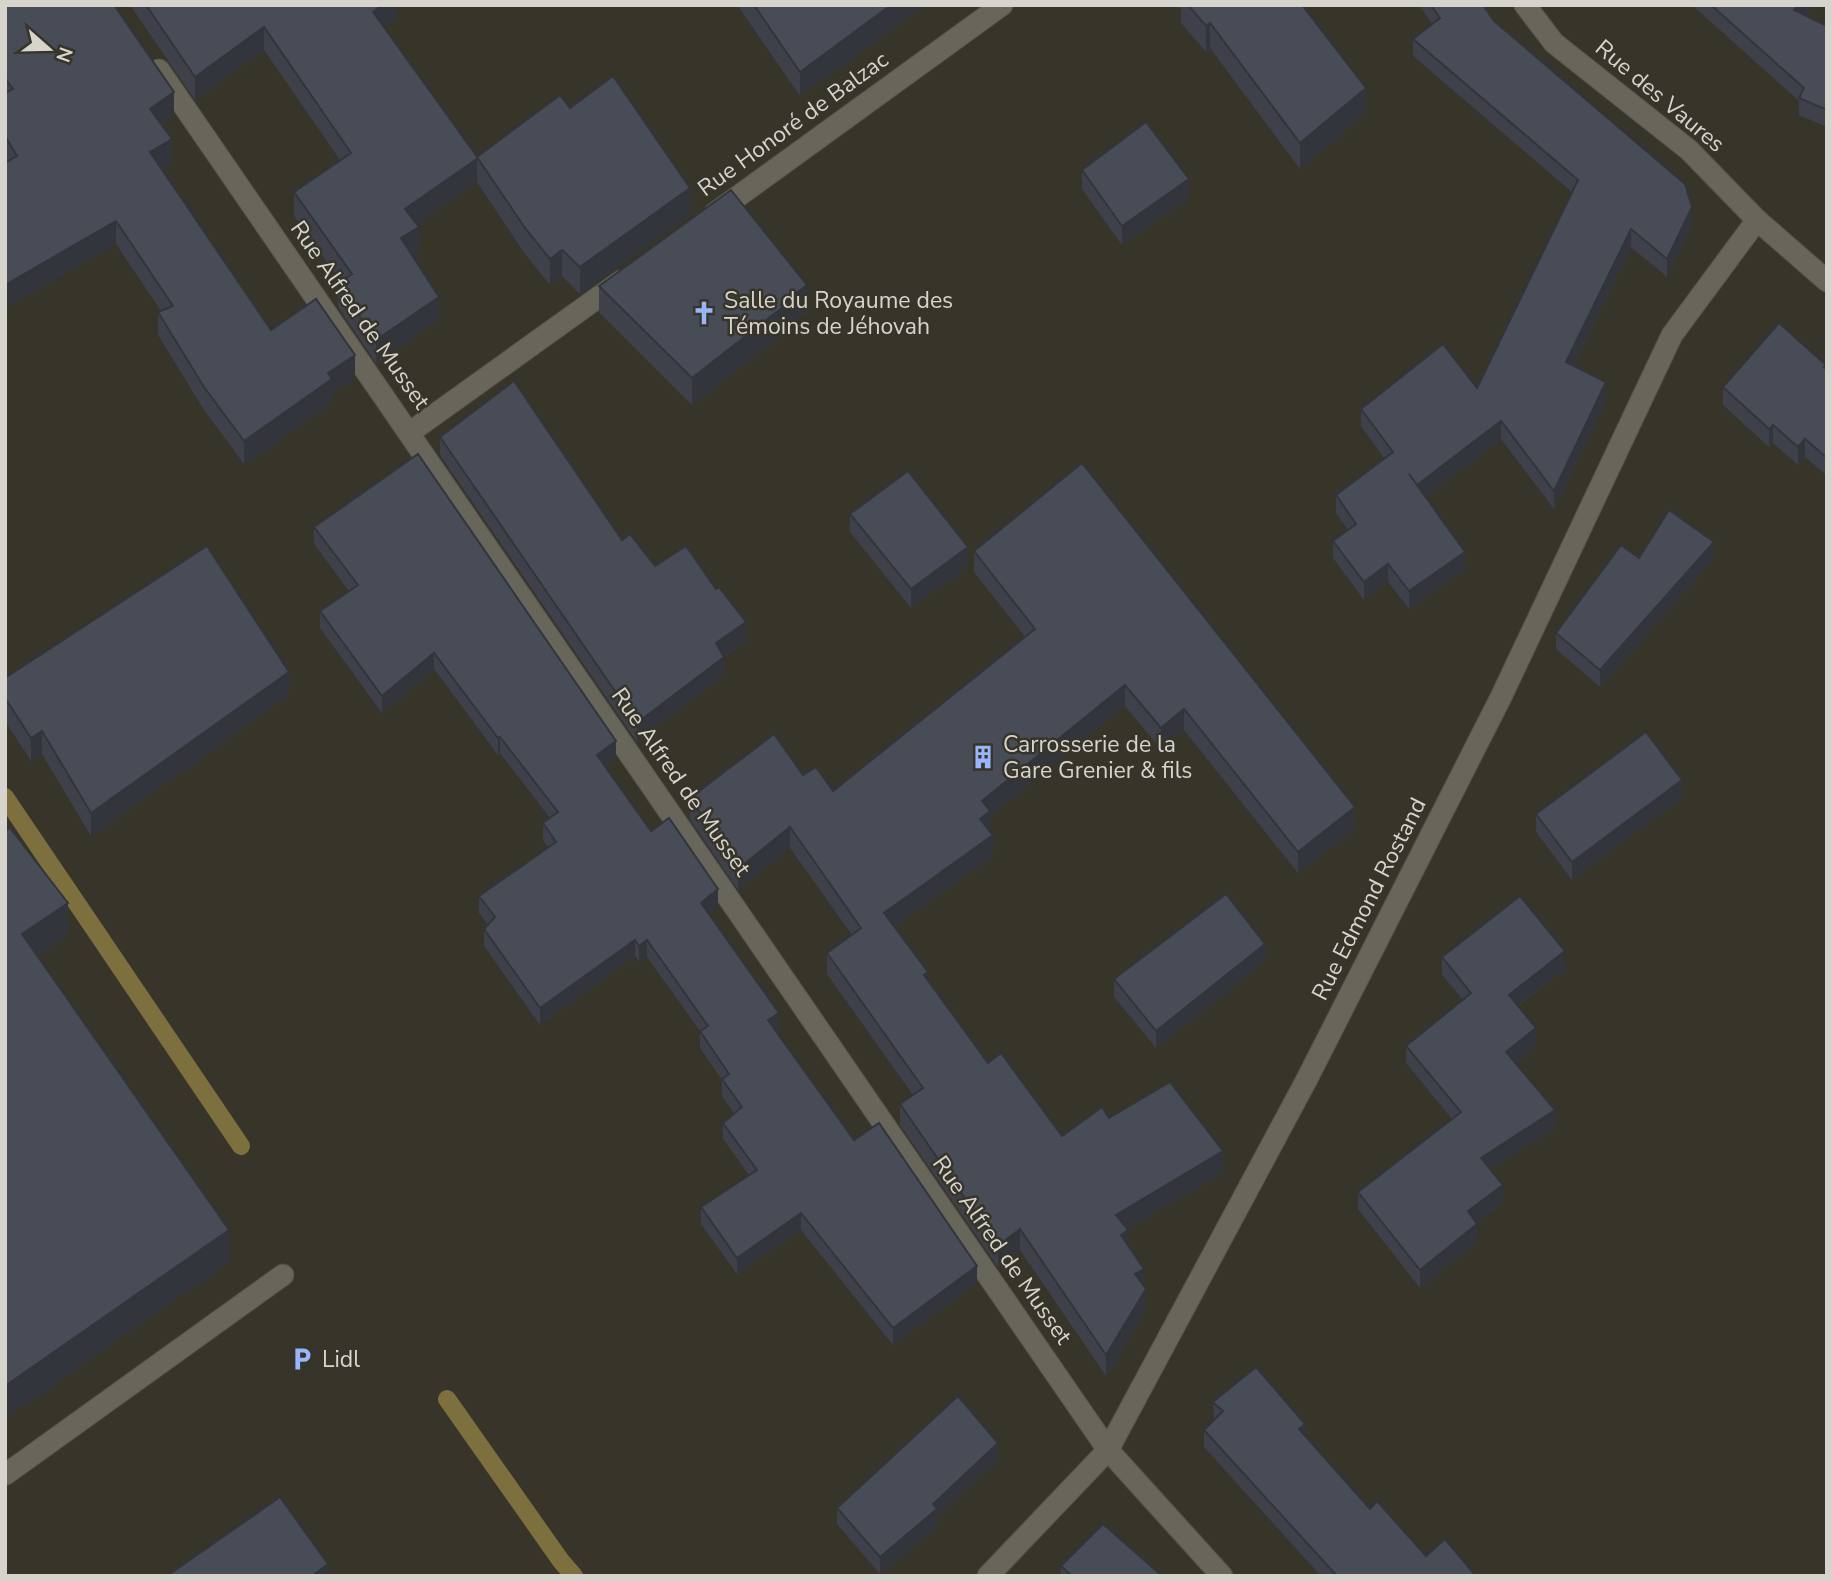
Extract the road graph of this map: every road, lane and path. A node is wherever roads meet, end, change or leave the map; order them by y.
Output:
1 (1002, 5) edge
2 (1525, 5) edge
3 (145, 50) edge
4 (1757, 220) junction
5 (701, 223) edge
6 (633, 271) edge
7 (1827, 281) edge
8 (409, 433) junction
9 (283, 1275) dead end
10 (1108, 1450) junction
11 (5, 1472) edge
12 (988, 1576) edge
13 (1222, 1576) edge

1 - 5 street, Rue Honoré de Balzac
2 - 4 street, Rue des Vaures
3 - 8 street, Rue Alfred de Musset
4 - 7 street, Rue des Vaures
4 - 10 street, Rue Edmond Rostand
6 - 8 street
8 - 10 street, Rue Alfred de Musset
9 - 11 street
10 - 12 street, Rue Edmond Rostand
10 - 13 street, Rue Alfred de Musset

